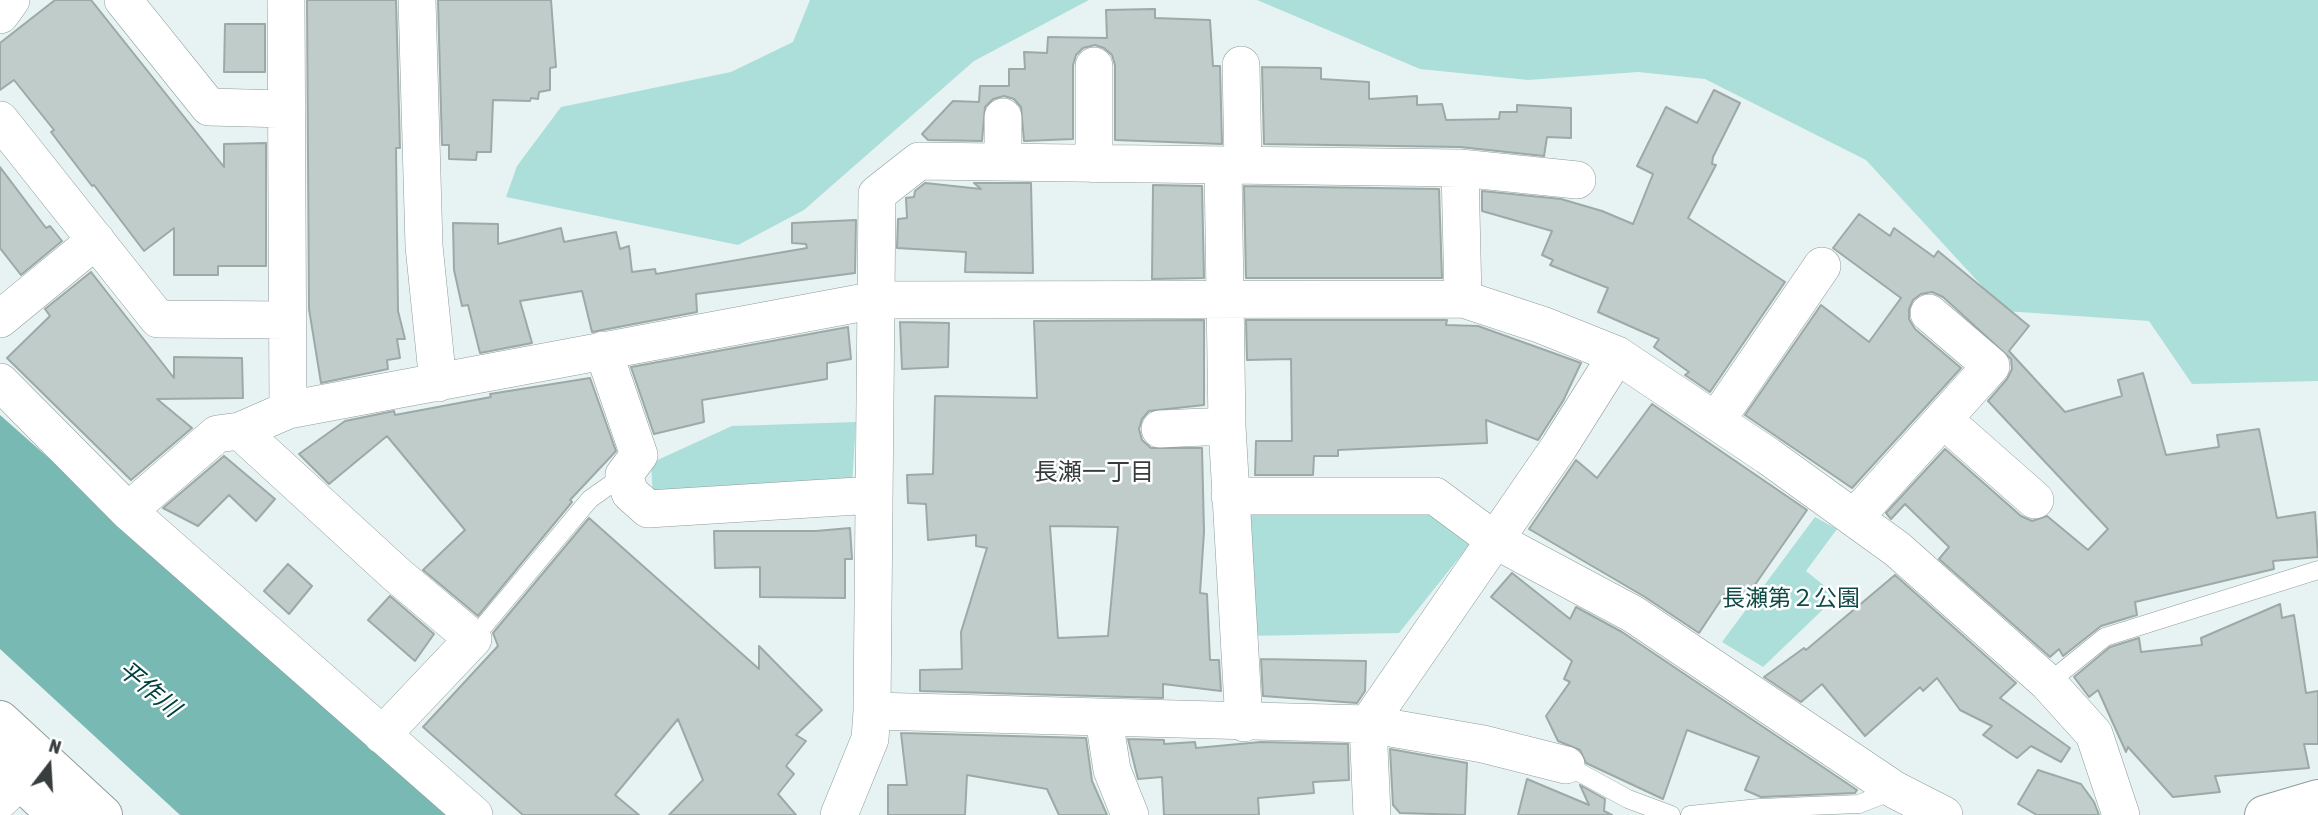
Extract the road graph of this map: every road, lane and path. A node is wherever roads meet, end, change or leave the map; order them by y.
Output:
1 (11, 0) edge
2 (123, 0) edge
3 (286, 0) edge
4 (418, 0) edge
5 (0, 15) edge
6 (1241, 65) dead end
7 (1094, 66) dead end
8 (287, 109) junction
9 (1003, 117) dead end
10 (0, 120) edge
11 (1003, 162) junction
12 (1094, 163) junction
13 (1233, 165) junction
14 (1460, 168) junction
15 (1577, 180) dead end
16 (96, 240) junction
17 (1822, 266) dead end
18 (1225, 299) junction
19 (1463, 299) junction
20 (876, 300) junction
21 (1929, 313) dead end
22 (0, 319) edge
23 (288, 320) junction
24 (603, 350) junction
25 (1617, 355) junction
26 (0, 382) edge
27 (438, 383) junction
28 (288, 410) junction
29 (1943, 419) junction
30 (1716, 421) junction
31 (1227, 426) junction
32 (1160, 429) dead end
33 (240, 430) junction
34 (624, 475) junction
35 (874, 495) junction
36 (1230, 496) junction
37 (2035, 500) dead end
38 (128, 511) junction
39 (1854, 518) junction
40 (1493, 539) junction
41 (2318, 570) edge
42 (474, 639) junction
43 (2048, 683) junction
44 (872, 711) junction
45 (1104, 719) junction
46 (0, 720) edge
47 (1244, 723) junction
48 (1368, 724) junction
49 (382, 735) junction
50 (1566, 765) joint
51 (16, 776) edge
52 (1895, 790) junction
53 (2318, 799) edge
54 (57, 815) edge
55 (103, 815) edge
56 (474, 815) edge
57 (839, 815) edge
58 (1130, 815) edge
59 (1372, 815) edge
60 (1671, 815) edge
61 (1690, 815) edge
62 (1944, 815) edge
63 (2121, 815) edge
64 (2264, 815) edge

1 - 5 street
2 - 8 street
3 - 8 street
4 - 27 street
6 - 13 street
7 - 12 street
8 - 23 street
9 - 11 street
10 - 16 street
11 - 12 street
11 - 20 street
12 - 13 street
13 - 14 street
13 - 18 street
14 - 15 street
14 - 19 street
16 - 22 street
16 - 23 street
17 - 30 street
18 - 19 street
18 - 20 street
18 - 31 street
19 - 25 street
20 - 24 street
20 - 35 street
21 - 29 street
23 - 28 street
24 - 27 street
24 - 34 street
25 - 30 street
25 - 40 street
26 - 38 street
27 - 28 street
28 - 33 street
29 - 37 street
29 - 39 street
30 - 39 street
31 - 32 street
31 - 36 street
33 - 38 street
33 - 42 street
34 - 35 street
34 - 42 lane
35 - 44 street
36 - 40 street
36 - 47 street
38 - 49 street
39 - 43 street
40 - 48 street
40 - 52 street
41 - 43 lane
42 - 49 street
43 - 63 street
44 - 45 street
44 - 57 street
45 - 47 street
45 - 58 street
46 - 51 main road
47 - 48 street
48 - 50 street
48 - 59 street
49 - 56 street
50 - 60 lane
51 - 54 main road
51 - 55 main road
52 - 61 lane
52 - 62 street
53 - 64 main road

